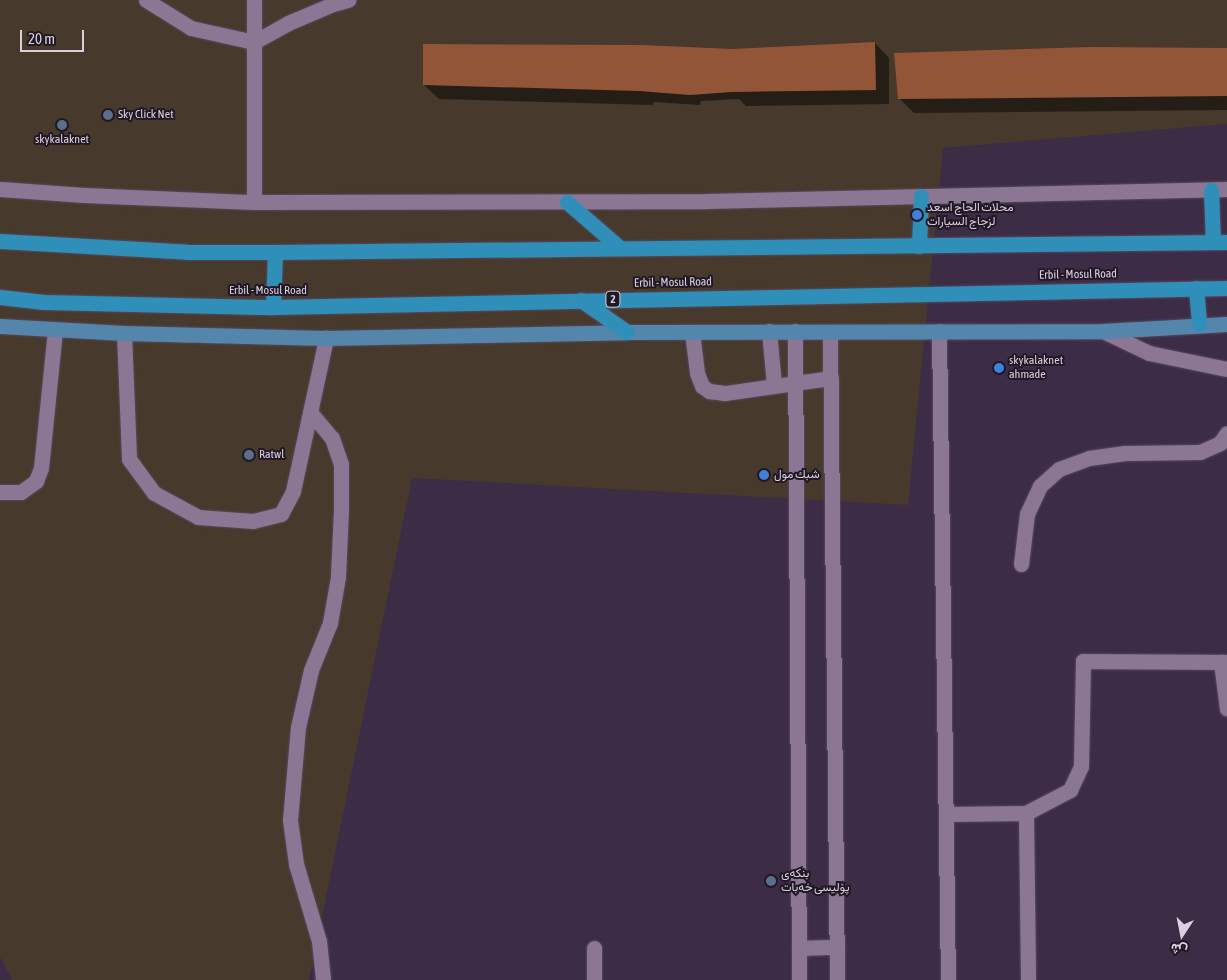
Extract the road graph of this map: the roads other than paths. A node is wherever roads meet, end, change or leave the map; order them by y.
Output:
1 (146, 0) edge
2 (254, 0) edge
3 (348, 0) edge
4 (254, 42) junction
5 (1227, 189) edge
6 (0, 190) edge
7 (1211, 190) junction
8 (921, 196) junction
9 (254, 202) junction
10 (567, 202) junction
11 (0, 242) edge
12 (1220, 242) edge
13 (919, 246) junction
14 (619, 248) junction
15 (275, 252) junction
16 (1196, 288) junction
17 (1227, 288) edge
18 (0, 297) edge
19 (581, 300) junction
20 (273, 307) junction
21 (1199, 324) junction
22 (1227, 324) edge
23 (0, 326) edge
24 (55, 330) junction
25 (795, 331) junction
26 (939, 331) junction
27 (1103, 331) junction
28 (627, 332) junction
29 (692, 332) junction
30 (769, 332) junction
31 (830, 332) junction
32 (124, 333) junction
33 (326, 338) junction
34 (1227, 369) edge
35 (830, 378) junction
36 (796, 383) junction
37 (774, 386) junction
38 (310, 412) junction
39 (1227, 433) edge
40 (0, 492) edge
41 (1021, 564) dead end
42 (1224, 662) edge
43 (1227, 709) edge
44 (1026, 813) junction
45 (947, 814) junction
46 (837, 947) junction
47 (594, 948) dead end
48 (799, 948) junction
49 (323, 980) edge
50 (594, 980) edge
51 (799, 980) edge
52 (837, 980) edge
53 (948, 980) edge
54 (1028, 980) edge

1 - 4 street
2 - 4 street
3 - 4 street
4 - 9 street
5 - 7 street
6 - 9 street
7 - 8 street
7 - 12 highway
8 - 10 street
8 - 13 highway
9 - 10 street
10 - 14 highway
11 - 15 highway
12 - 13 highway
13 - 14 highway
14 - 15 highway
15 - 20 highway
16 - 17 highway, Erbil - Mosul Road / 2
16 - 19 highway, Erbil - Mosul Road / 2
16 - 21 highway
18 - 20 highway, Erbil - Mosul Road / 2
19 - 20 highway, Erbil - Mosul Road / 2
19 - 28 highway
21 - 22 main road
21 - 27 main road
23 - 24 main road
24 - 32 main road
24 - 40 street
25 - 30 main road
25 - 31 main road
25 - 36 street
26 - 27 main road
26 - 31 main road
26 - 45 street
27 - 34 street
28 - 29 main road
28 - 33 main road
29 - 30 main road
29 - 37 street
30 - 37 street
31 - 35 street
32 - 33 main road
32 - 38 street
33 - 38 street
35 - 36 street
35 - 46 street
36 - 37 street
36 - 48 street
38 - 49 street
39 - 41 street
42 - 43 street
42 - 44 street
44 - 45 street
44 - 54 street
45 - 53 street
46 - 48 street
46 - 52 street
47 - 50 street
48 - 51 street

